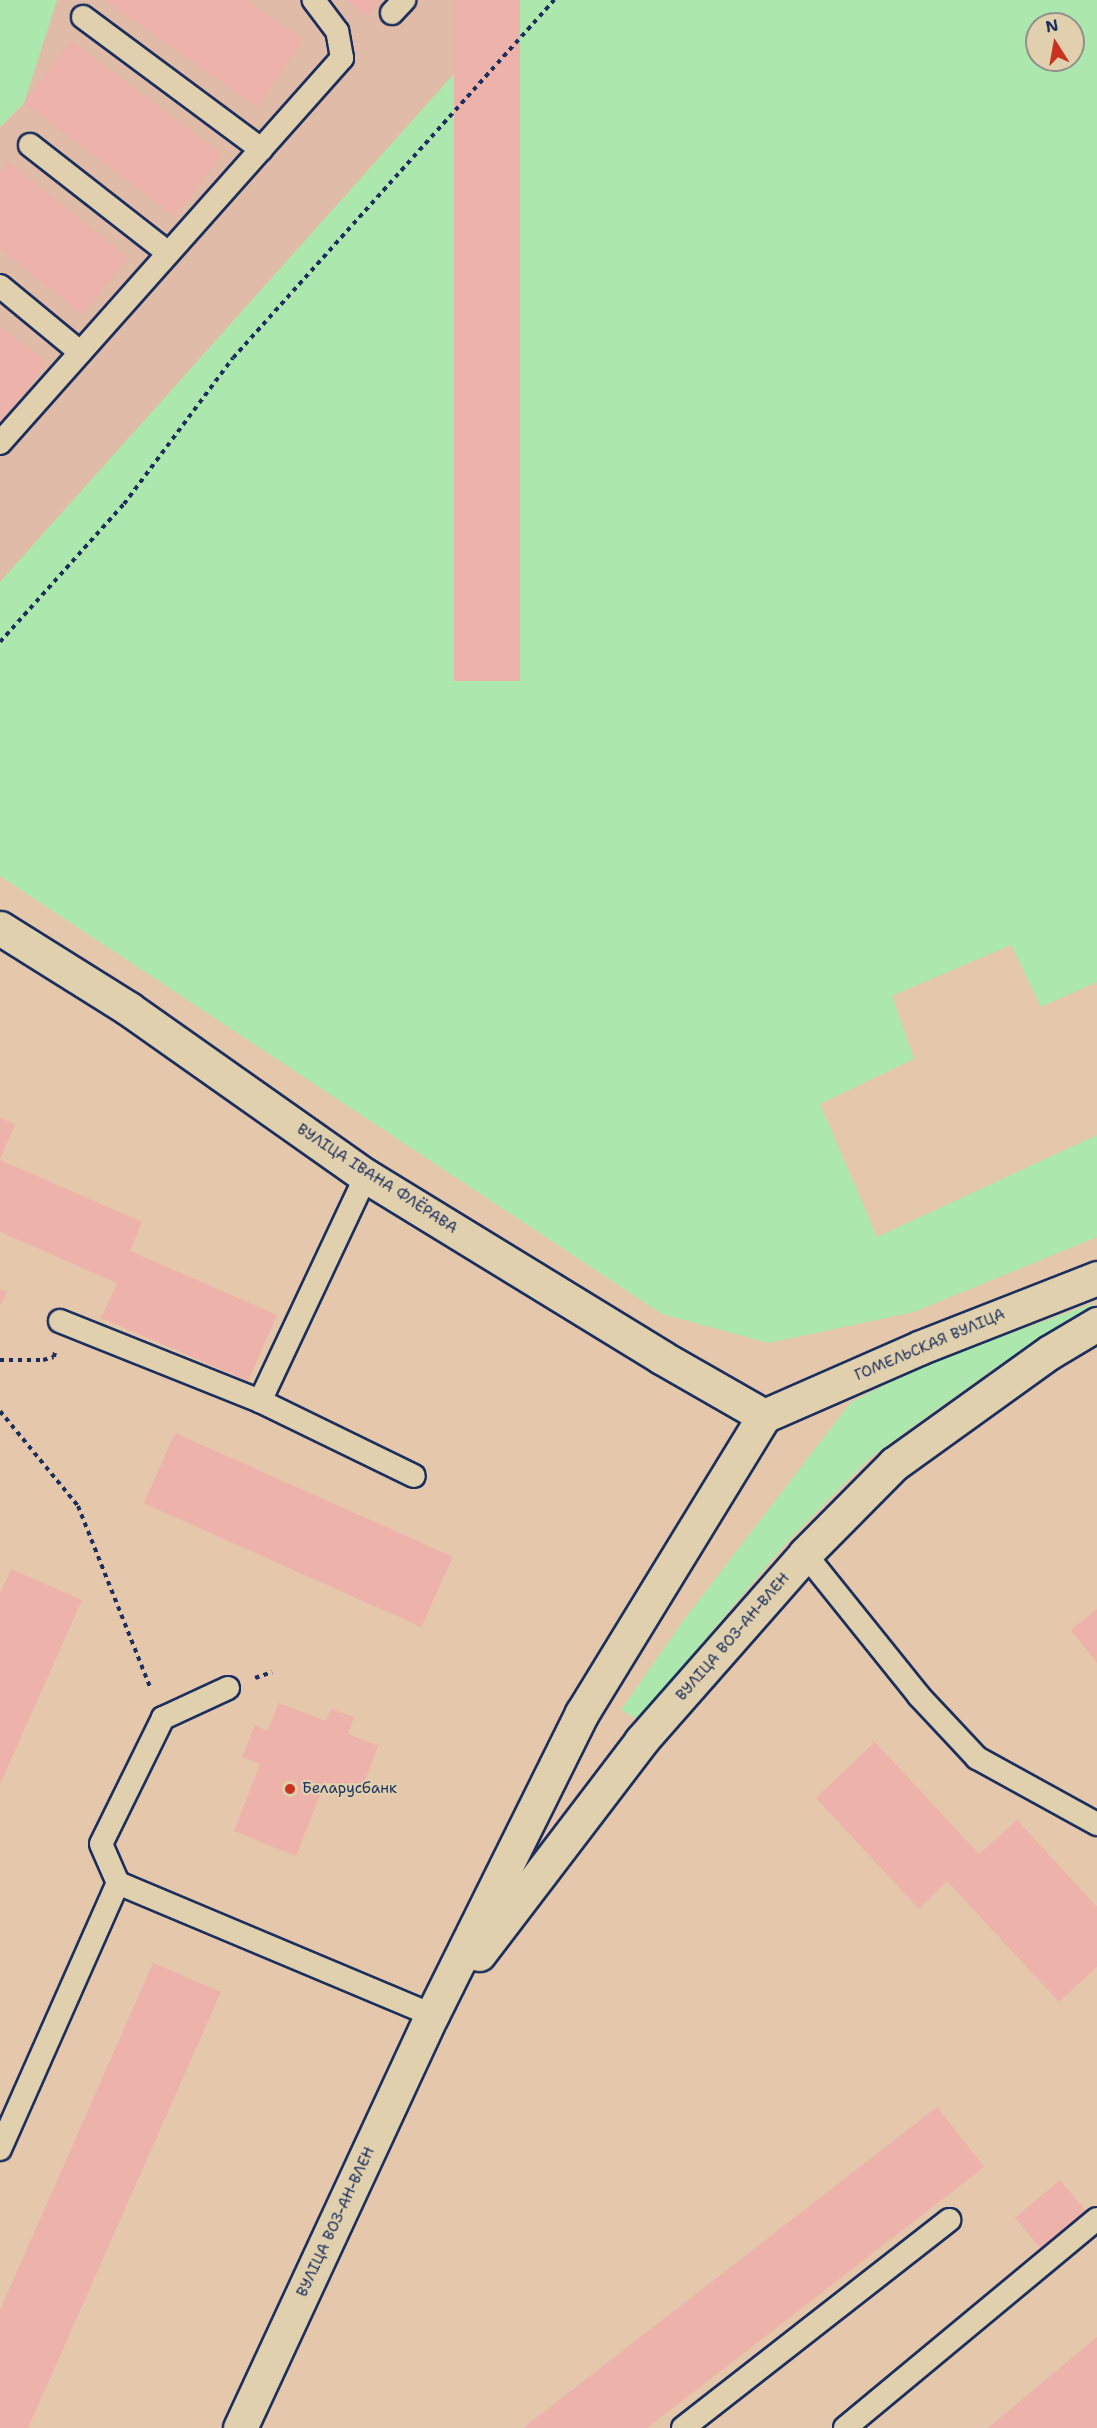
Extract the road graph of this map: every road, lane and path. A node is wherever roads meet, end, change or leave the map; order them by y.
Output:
1 (314, 0) edge
2 (554, 0) edge
3 (83, 17) dead end
4 (30, 145) dead end
5 (261, 149) junction
6 (168, 254) junction
7 (0, 286) edge
8 (80, 352) junction
9 (0, 443) edge
10 (0, 642) edge
11 (0, 928) edge
12 (366, 1176) junction
13 (1097, 1278) edge
14 (60, 1321) joint
15 (1097, 1323) edge
16 (0, 1360) edge
17 (260, 1401) junction
18 (0, 1411) edge
19 (764, 1416) junction
20 (414, 1476) dead end
21 (806, 1554) junction
22 (228, 1688) dead end
23 (163, 1718) junction
24 (1097, 1824) edge
25 (118, 1883) junction
26 (432, 2015) junction
27 (0, 2149) edge
28 (1097, 2219) edge
29 (949, 2220) dead end
30 (240, 2428) edge
31 (683, 2428) edge
32 (845, 2428) edge

1 - 5 lane
2 - 10 path
3 - 5 lane
4 - 6 lane
5 - 6 lane
6 - 8 lane
7 - 8 lane
8 - 9 lane
11 - 12 main road, ВУЛІЦА ІВАНА ФЛЁРАВА
12 - 17 lane
12 - 19 main road, ВУЛІЦА ІВАНА ФЛЁРАВА
13 - 19 main road, ГОМЕЛЬСКАЯ ВУЛІЦА
14 - 16 path
14 - 17 lane
15 - 21 main road, ВУЛІЦА ВОЗ-АН-ВЛЕН
17 - 20 lane
18 - 23 path
19 - 26 main road, ВУЛІЦА ВОЗ-АН-ВЛЕН
21 - 24 lane
21 - 26 main road, ВУЛІЦА ВОЗ-АН-ВЛЕН
22 - 23 lane
23 - 25 lane
25 - 26 lane
25 - 27 lane
26 - 30 main road, ВУЛІЦА ВОЗ-АН-ВЛЕН
28 - 32 lane
29 - 31 lane

